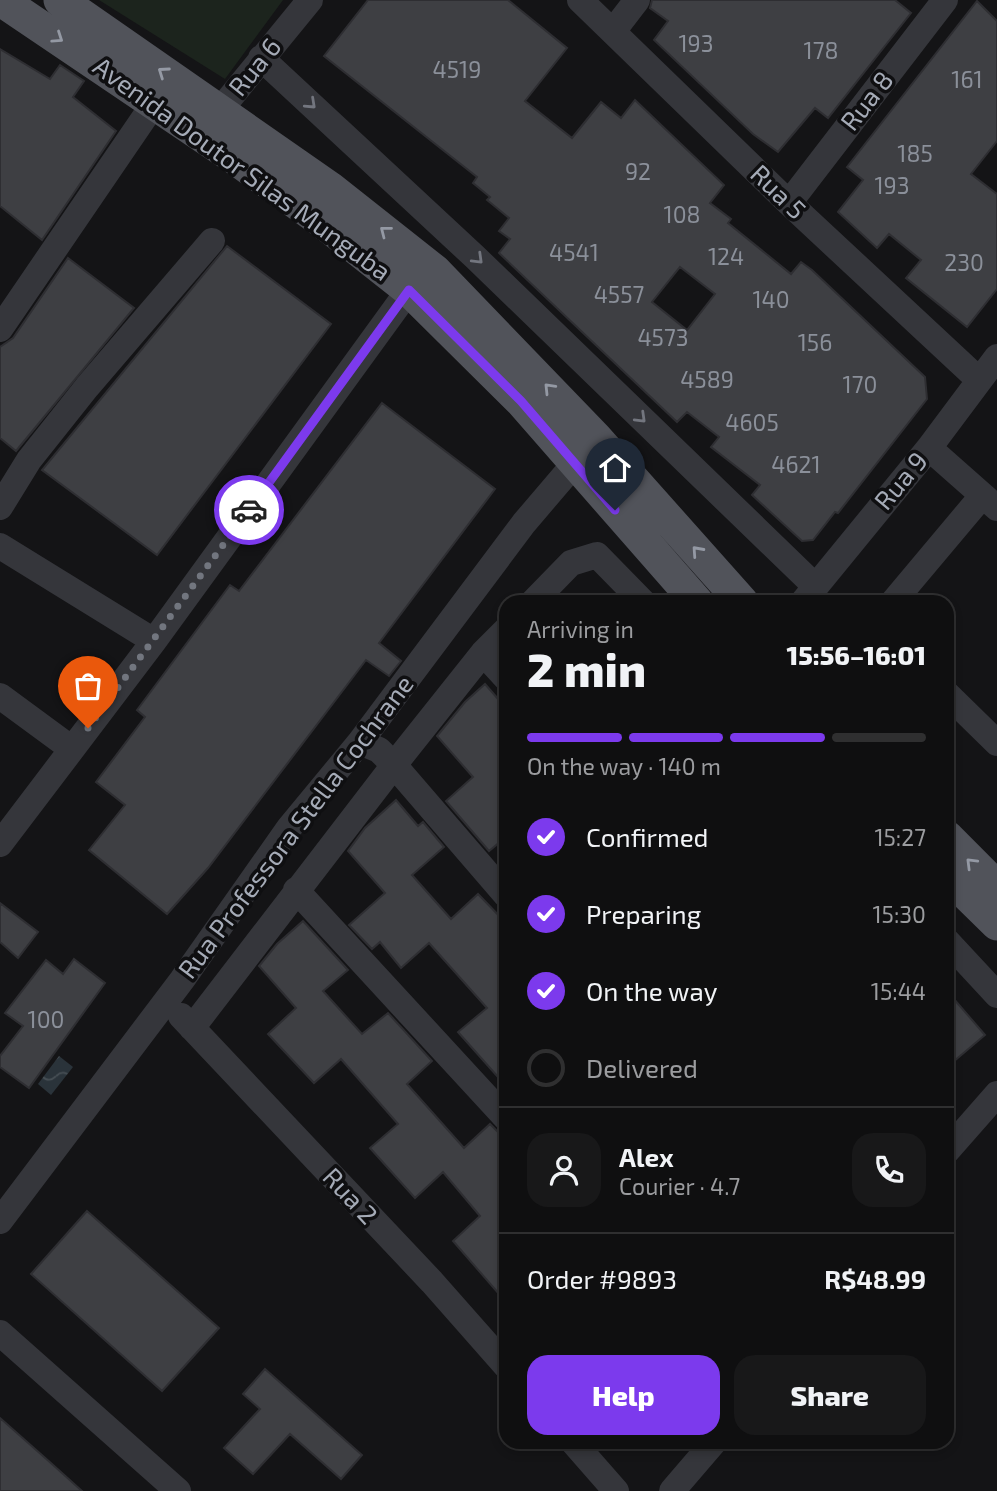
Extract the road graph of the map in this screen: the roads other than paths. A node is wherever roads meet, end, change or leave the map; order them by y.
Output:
1 (1, 0) edge
2 (60, 0) edge
3 (310, 0) edge
4 (580, 0) edge
5 (637, 0) edge
6 (945, 0) edge
7 (614, 30) junction
8 (261, 58) junction
9 (155, 103) junction
10 (210, 122) junction
11 (789, 203) junction
12 (212, 241) dead end
13 (409, 290) junction
14 (0, 329) edge
15 (997, 357) edge
16 (979, 380) junction
17 (596, 438) junction
18 (929, 448) junction
19 (574, 464) junction
20 (987, 498) edge
21 (0, 507) edge
22 (0, 546) edge
23 (809, 594) edge
24 (540, 595) edge
25 (637, 595) edge
26 (691, 595) edge
27 (736, 595) edge
28 (899, 595) edge
29 (499, 637) edge
30 (154, 641) junction
31 (483, 653) junction
32 (499, 670) edge
33 (0, 696) edge
34 (954, 701) edge
35 (360, 742) junction
36 (997, 743) edge
37 (72, 750) junction
38 (394, 765) junction
39 (0, 844) edge
40 (954, 844) edge
41 (954, 882) edge
42 (499, 887) edge
43 (997, 887) edge
44 (296, 890) junction
45 (997, 924) edge
46 (954, 949) edge
47 (997, 995) edge
48 (166, 1000) junction
49 (192, 1028) junction
50 (997, 1094) edge
51 (499, 1110) edge
52 (954, 1143) edge
53 (0, 1221) edge
54 (0, 1333) edge
55 (499, 1358) edge
56 (579, 1449) edge
57 (708, 1449) edge
58 (178, 1491) edge
59 (616, 1491) edge
60 (672, 1491) edge

1 -> 9 main road, Avenida Doutor Silas Munguba
10 -> 2 main road, Avenida Doutor Silas Munguba
3 - 8 street, Rua 6
4 - 7 street, Rua 5
5 - 7 street
6 - 11 street, Rua 8
7 - 11 street, Rua 5
8 - 10 street, Rua 6
8 -> 23 street
9 - 10 main road, Avenida Doutor Silas Munguba
9 - 14 street
10 - 13 main road, Avenida Doutor Silas Munguba
17 -> 10 main road, Avenida Doutor Silas Munguba
11 - 16 street, Rua 5
12 - 21 street
13 - 19 main road, Avenida Doutor Silas Munguba
13 - 30 street
15 - 16 street, Rua 9
16 - 18 street, Rua 9
17 - 19 street, Rua Professora Stella Cochrane
27 -> 17 main road, Avenida Doutor Silas Munguba
18 - 20 street
18 - 23 street, Rua 9
19 - 26 main road, Avenida Doutor Silas Munguba
19 - 35 street, Rua Professora Stella Cochrane
20 - 28 street
22 - 30 street
24 - 25 street
29 - 31 street, Rua Professora Stella Cochrane
30 - 37 street
31 - 32 street
31 - 38 street, Rua Professora Stella Cochrane
33 - 37 street
34 - 36 street
35 - 38 street
35 - 48 street, Rua Professora Stella Cochrane
37 - 39 street
38 - 42 street
38 - 44 street, Rua Professora Stella Cochrane
43 -> 40 main road
41 - 45 main road
44 - 49 street
44 - 51 street
46 - 47 street
48 - 49 street, Rua 2
48 - 53 street, Rua Professora Stella Cochrane
49 - 55 street, Rua 2
50 - 52 street
54 - 58 street
56 - 59 street
57 - 60 street

